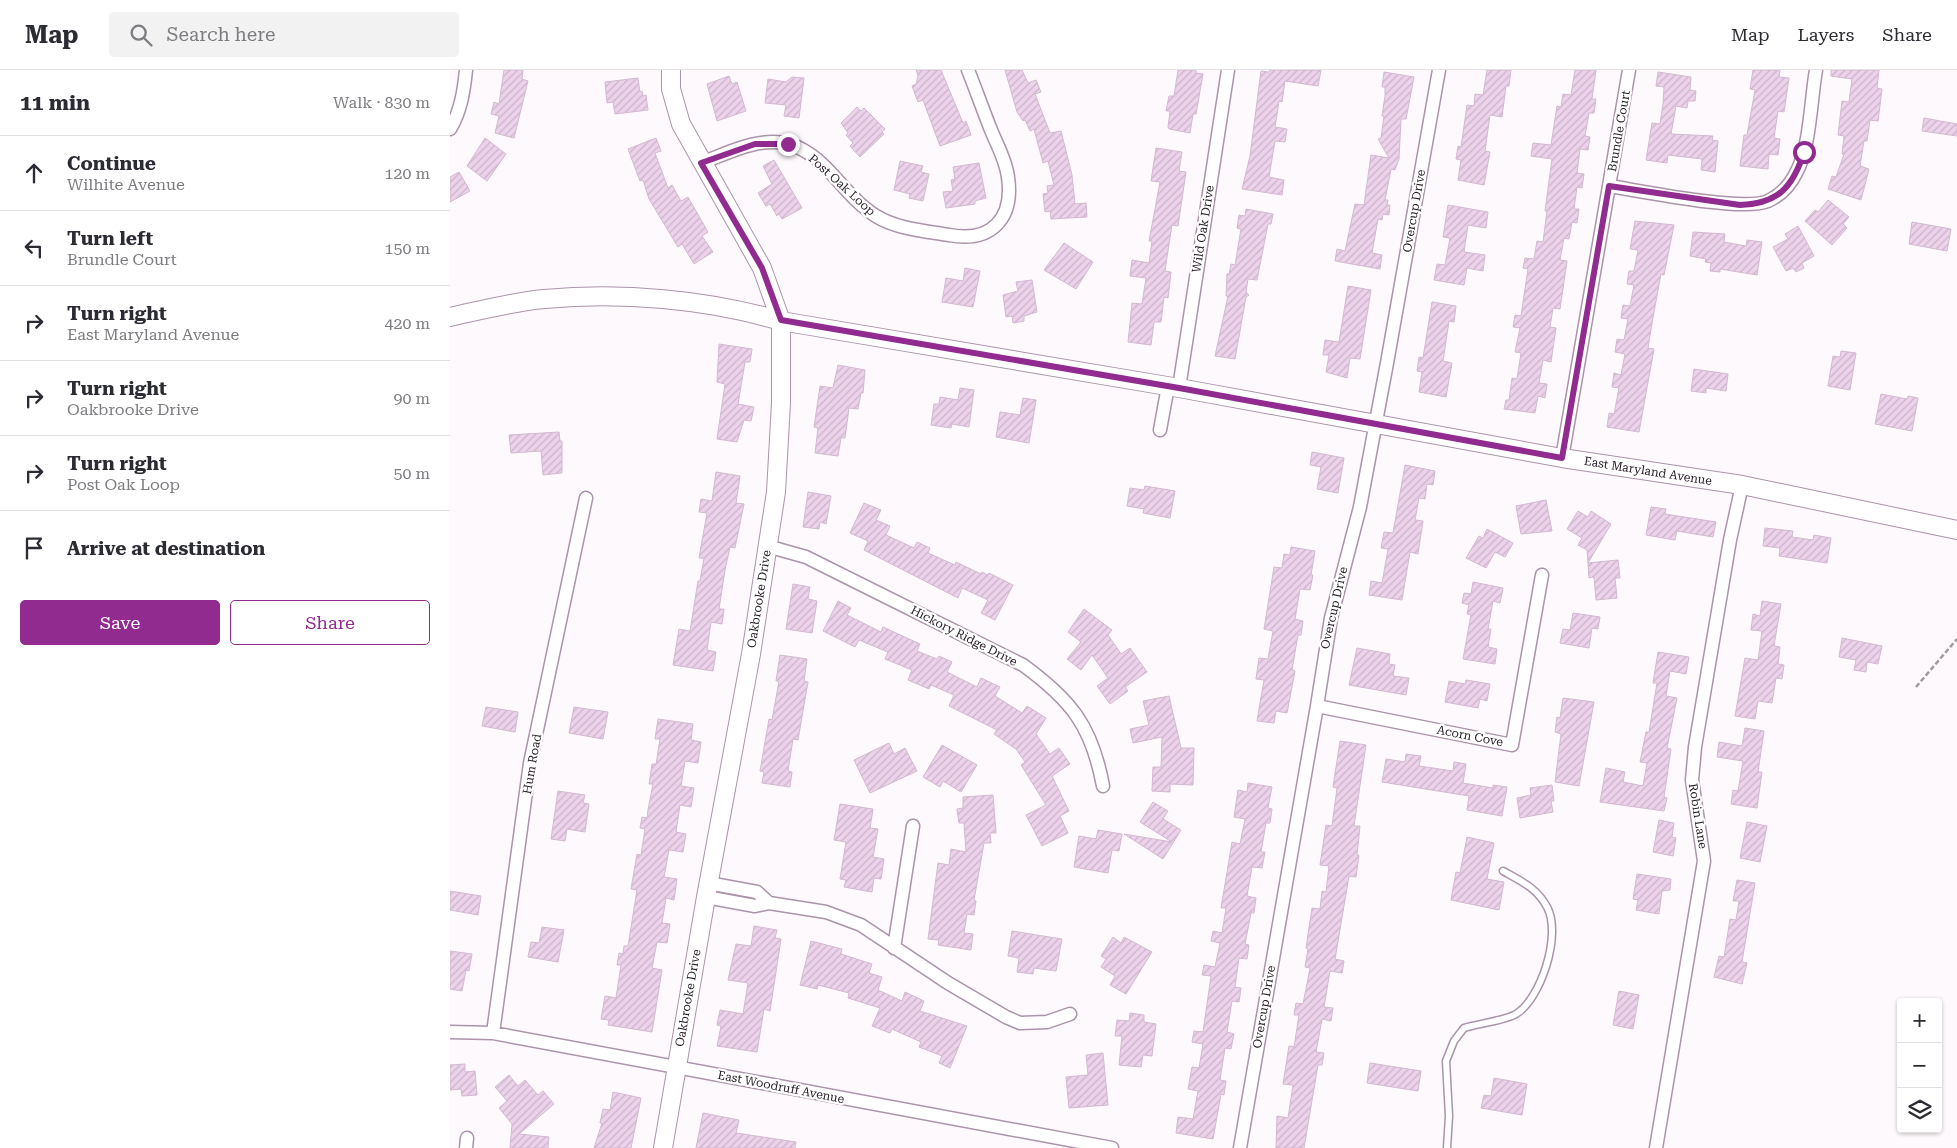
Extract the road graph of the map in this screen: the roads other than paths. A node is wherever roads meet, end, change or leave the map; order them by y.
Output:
1 (466, 70) edge
2 (671, 70) edge
3 (968, 70) edge
4 (1228, 70) edge
5 (1439, 70) edge
6 (1629, 70) edge
7 (1816, 70) edge
8 (450, 129) edge
9 (701, 163) junction
10 (1609, 186) junction
11 (450, 317) edge
12 (781, 320) junction
13 (1173, 387) junction
14 (1376, 424) junction
15 (1160, 430) dead end
16 (1562, 458) junction
17 (1742, 485) junction
18 (586, 498) dead end
19 (1957, 530) edge
20 (767, 546) junction
21 (1542, 575) dead end
22 (1317, 706) junction
23 (1103, 786) dead end
24 (913, 826) dead end
25 (1503, 871) dead end
26 (707, 890) junction
27 (750, 891) junction
28 (770, 903) junction
29 (747, 904) junction
30 (894, 948) junction
31 (1070, 1014) dead end
32 (450, 1032) edge
33 (493, 1033) junction
34 (677, 1067) junction
35 (663, 1148) edge
36 (1112, 1148) edge
37 (1240, 1148) edge
38 (1447, 1148) edge
39 (1656, 1148) edge

1 - 8 street
2 - 9 street, Oakbrooke Drive
3 - 9 street, Post Oak Loop
4 - 13 street, Wild Oak Drive
5 - 14 street, Overcup Drive
6 - 10 street, Brundle Court
7 - 10 street
9 - 12 street, Oakbrooke Drive
10 - 16 street, Brundle Court
11 - 12 street, East Maryland Avenue
12 - 13 street, East Maryland Avenue
12 - 20 street, Oakbrooke Drive
13 - 14 street, East Maryland Avenue
13 - 15 street, Wild Oak Drive
14 - 16 street, East Maryland Avenue
14 - 22 street, Overcup Drive
16 - 17 street, East Maryland Avenue
17 - 19 street, East Maryland Avenue
17 - 39 street, Robin Lane
18 - 33 street, Hum Road
20 - 23 street, Hickory Ridge Drive
20 - 26 street, Oakbrooke Drive
21 - 22 street, Acorn Cove
22 - 37 street, Overcup Drive
24 - 30 street
25 - 38 lane
26 - 27 street
26 - 29 street
26 - 34 street, Oakbrooke Drive
27 - 28 street
27 - 29 street
28 - 29 street
28 - 30 street
30 - 31 street
32 - 33 street, East Woodruff Avenue
33 - 34 street, East Woodruff Avenue
34 - 35 street, Oakbrooke Drive
34 - 36 street, East Woodruff Avenue

